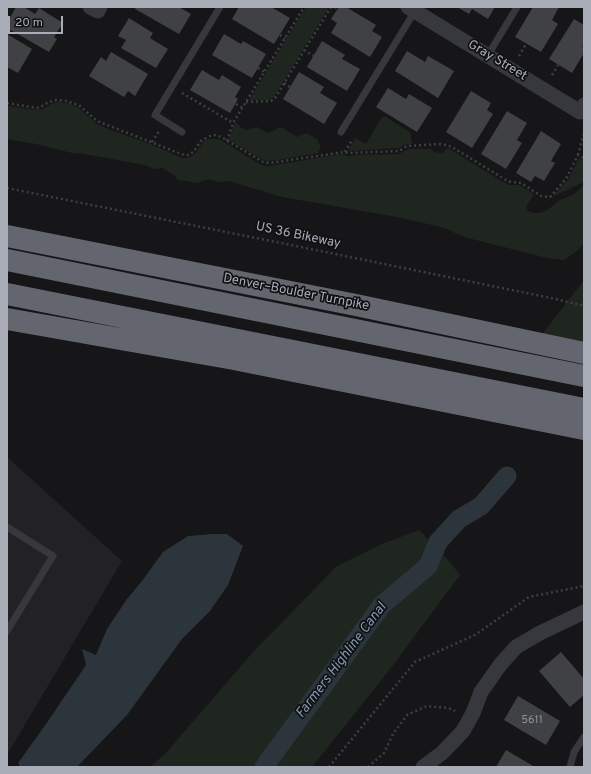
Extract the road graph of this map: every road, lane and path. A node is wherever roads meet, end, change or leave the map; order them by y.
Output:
1 (90, 7) edge
2 (100, 7) edge
3 (220, 7) edge
4 (304, 7) edge
5 (330, 7) edge
6 (517, 7) edge
7 (412, 9) edge
8 (280, 35) dead end
9 (285, 39) junction
10 (526, 44) dead end
11 (304, 50) junction
12 (488, 55) junction
13 (314, 56) dead end
14 (519, 56) dead end
15 (558, 65) dead end
16 (258, 68) dead end
17 (265, 72) junction
18 (551, 76) dead end
19 (284, 83) junction
20 (172, 87) junction
21 (290, 87) dead end
22 (246, 102) junction
23 (7, 103) edge
24 (236, 104) dead end
25 (584, 105) edge
26 (243, 108) junction
27 (233, 123) junction
28 (182, 132) dead end
29 (341, 132) dead end
30 (584, 133) edge
31 (353, 138) dead end
32 (227, 141) junction
33 (345, 152) junction
34 (578, 155) junction
35 (584, 158) edge
36 (7, 188) edge
37 (7, 236) edge
38 (7, 260) edge
39 (7, 294) edge
40 (584, 306) edge
41 (7, 319) edge
42 (584, 353) edge
43 (584, 376) edge
44 (584, 409) edge
45 (584, 429) edge
46 (7, 527) edge
47 (584, 586) edge
48 (584, 612) edge
49 (7, 631) edge
50 (470, 718) junction
51 (584, 737) edge
52 (329, 767) edge
53 (368, 767) edge
54 (423, 767) edge
55 (570, 767) edge

1 - 2 street
3 - 20 lane
4 - 9 path
5 - 11 path
6 - 12 lane
7 - 12 street, Gray Street
7 - 29 lane
8 - 9 path
9 - 17 path
10 - 14 path
11 - 13 path
11 - 19 path
12 - 25 street, Gray Street
15 - 18 path
16 - 17 path
17 - 22 path
19 - 21 path
19 - 22 path
20 - 27 path
20 - 28 lane
22 - 26 path
23 - 32 path
24 - 26 path
26 - 27 path
27 - 32 path
30 - 34 path
31 - 33 path
32 - 33 path
33 - 34 path
34 - 35 path
36 - 40 path, US 36 Bikeway
37 - 42 highway, Denver–Boulder Turnpike
38 - 43 highway
39 - 44 highway
41 - 45 highway
46 - 49 lane
47 - 52 path
48 - 50 street
50 - 53 path
50 - 54 street
51 - 55 lane

